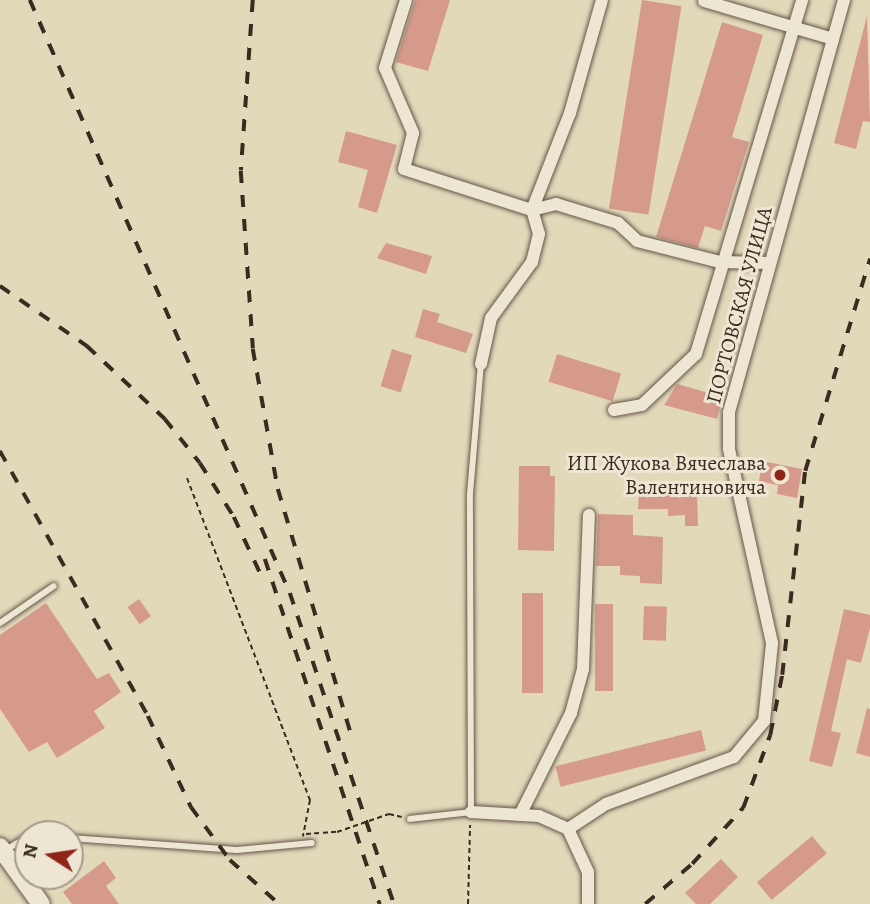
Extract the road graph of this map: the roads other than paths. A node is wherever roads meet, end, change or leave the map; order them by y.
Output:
1 (406, 0) edge
2 (602, 0) edge
3 (802, 0) edge
4 (844, 0) edge
5 (704, 1) edge
6 (792, 30) junction
7 (833, 39) junction
8 (532, 210) junction
9 (720, 262) junction
10 (770, 263) junction
11 (481, 365) joint
12 (614, 410) dead end
13 (589, 515) dead end
14 (54, 586) dead end
15 (0, 622) edge
16 (471, 812) junction
17 (520, 815) junction
18 (410, 819) road end
19 (568, 829) junction
20 (84, 839) edge
21 (312, 843) dead end
22 (1, 851) edge
23 (41, 904) edge
24 (588, 904) edge

1 - 8 street
2 - 8 street
3 - 6 street
4 - 7 street, ПОРТОВСКАЯ УЛИЦА
5 - 6 street
6 - 7 street
6 - 9 street
7 - 10 street, ПОРТОВСКАЯ УЛИЦА
8 - 9 street
8 - 11 street
9 - 10 street
9 - 12 street
10 - 19 street, ПОРТОВСКАЯ УЛИЦА
11 - 16 lane
13 - 17 street
14 - 15 lane
16 - 17 street
16 - 18 lane
17 - 19 street
19 - 24 street
20 - 21 lane
22 - 23 main road

